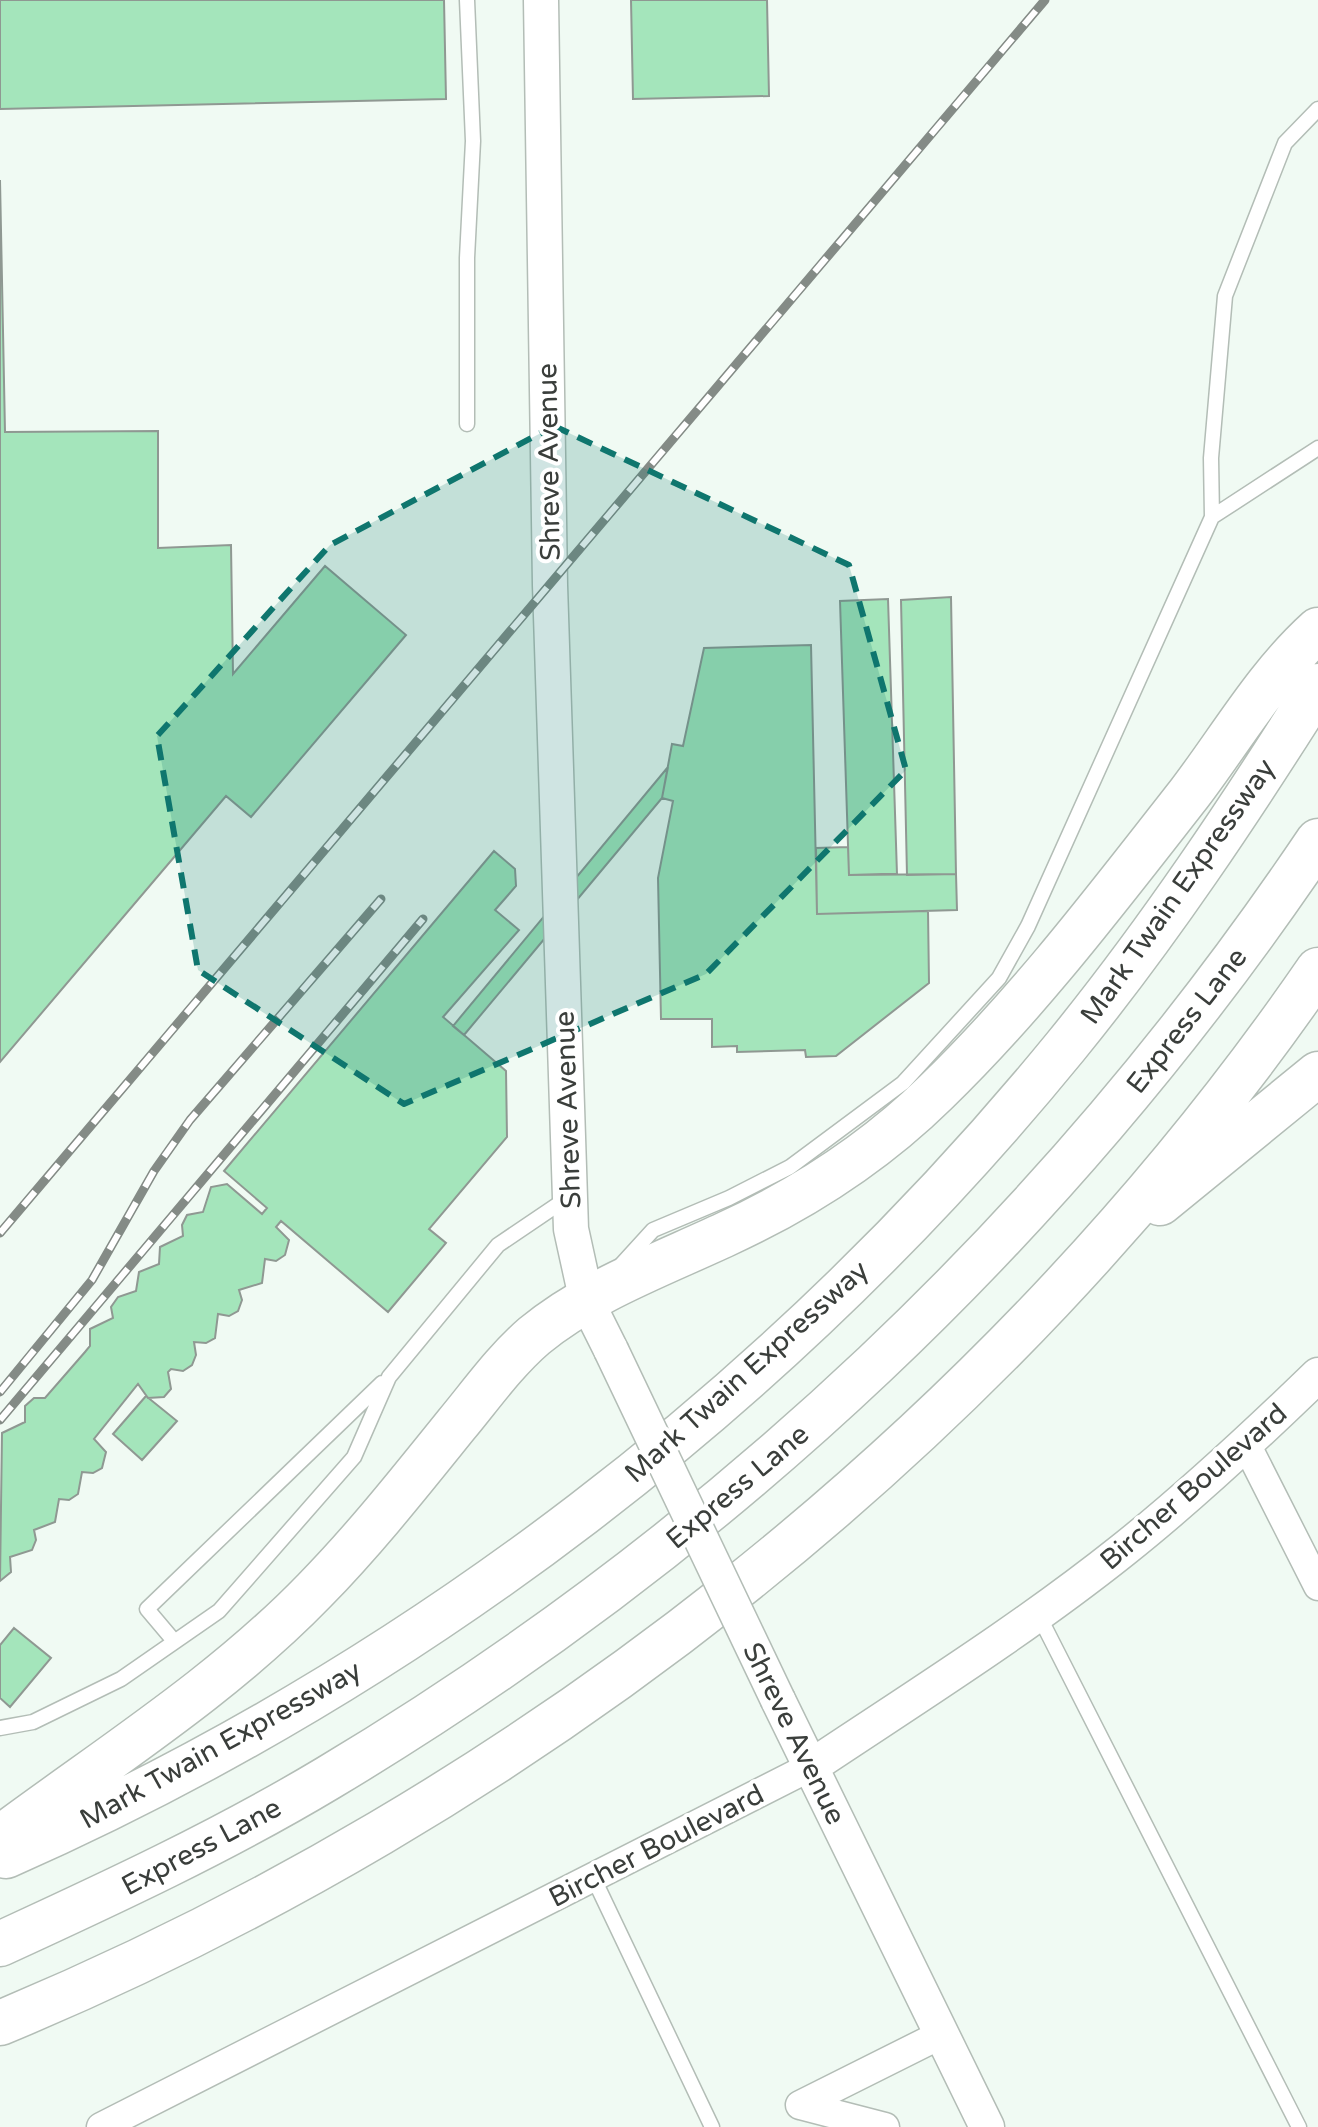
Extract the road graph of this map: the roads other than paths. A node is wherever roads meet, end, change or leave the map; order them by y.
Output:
1 (467, 0) edge
2 (541, 0) edge
3 (1318, 109) edge
4 (467, 424) dead end
5 (1318, 448) edge
6 (1212, 517) junction
7 (1318, 630) edge
8 (1318, 686) edge
9 (1318, 841) edge
10 (1318, 970) edge
11 (1318, 1074) edge
12 (570, 1196) junction
13 (1071, 1275) junction
14 (587, 1302) junction
15 (1318, 1375) edge
16 (389, 1377) junction
17 (1246, 1444) junction
18 (1318, 1586) edge
19 (1037, 1613) junction
20 (174, 1641) junction
21 (0, 1728) edge
22 (812, 1766) junction
23 (0, 1838) edge
24 (0, 1859) edge
25 (593, 1877) junction
26 (0, 1944) edge
27 (0, 2023) edge
28 (942, 2034) junction
29 (101, 2127) edge
30 (712, 2127) edge
31 (885, 2127) edge
32 (987, 2127) edge
33 (1299, 2127) edge

1 - 4 lane
2 - 12 street, Shreve Avenue
3 - 6 lane
5 - 6 lane
6 - 14 lane
7 - 14 highway
8 - 24 highway, Mark Twain Expressway
9 - 26 highway, Express Lane
10 - 13 highway
11 - 13 highway
12 - 14 street, Shreve Avenue
12 - 16 lane
13 - 27 highway
14 - 22 street, Shreve Avenue, bridge
14 - 23 highway
15 - 17 street, Bircher Boulevard
16 - 20 lane
16 - 20 lane
17 - 18 street
17 - 19 street, Bircher Boulevard
19 - 22 street, Bircher Boulevard
19 - 33 lane
20 - 21 lane
22 - 25 street, Bircher Boulevard
22 - 28 street, Shreve Avenue
25 - 29 street, Bircher Boulevard
25 - 30 lane
28 - 31 street
28 - 32 street, Shreve Avenue

